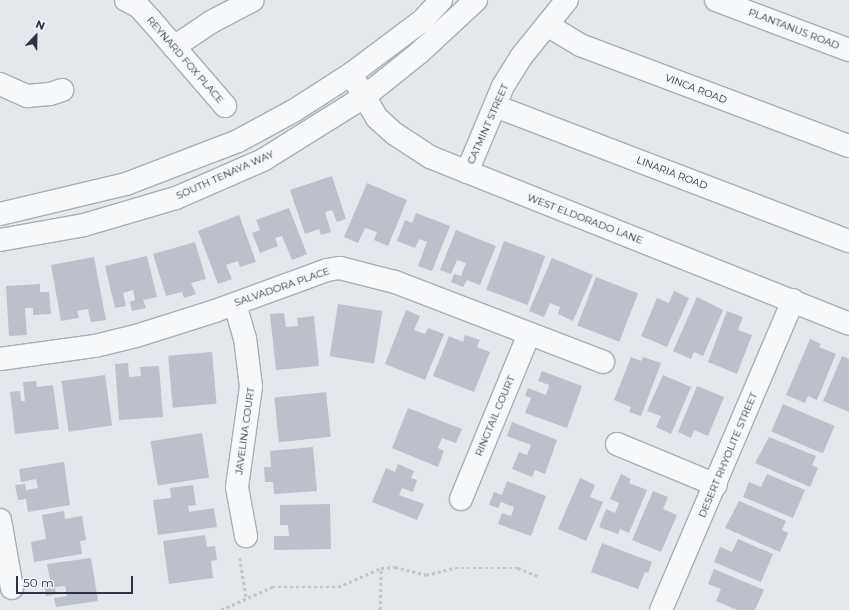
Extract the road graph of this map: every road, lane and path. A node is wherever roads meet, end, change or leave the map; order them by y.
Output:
1 (126, 0) edge
2 (253, 0) edge
3 (441, 0) edge
4 (476, 0) edge
5 (567, 0) edge
6 (716, 0) edge
7 (547, 25) junction
8 (174, 47) junction
9 (849, 50) edge
10 (351, 74) junction
11 (0, 84) edge
12 (62, 90) dead end
13 (364, 97) junction
14 (225, 106) dead end
15 (495, 106) junction
16 (849, 146) edge
17 (466, 172) junction
18 (0, 214) edge
19 (0, 240) edge
20 (849, 241) edge
21 (793, 300) junction
22 (235, 304) junction
23 (849, 324) edge
24 (529, 334) junction
25 (0, 359) edge
26 (603, 362) dead end
27 (618, 444) dead end
28 (716, 485) junction
29 (461, 499) dead end
30 (0, 520) edge
31 (246, 536) dead end
32 (240, 558) dead end
33 (381, 568) junction
34 (540, 577) dead end
35 (12, 588) dead end
36 (246, 597) junction
37 (222, 610) edge
38 (380, 610) edge
39 (661, 610) edge

1 - 8 street, REYNARD FOX PLACE
2 - 8 street
3 - 10 street
4 - 13 street, SOUTH TENAYA WAY
5 - 7 street, CATMINT STREET
6 - 9 street, PLANTANUS ROAD
7 - 15 street, CATMINT STREET
7 - 16 street, VINCA ROAD
8 - 14 street, REYNARD FOX PLACE
10 - 13 street, WEST ELDORADO LANE
10 - 18 street
11 - 12 street
13 - 17 street, WEST ELDORADO LANE
13 - 19 street, SOUTH TENAYA WAY
15 - 17 street, CATMINT STREET
15 - 20 street, LINARIA ROAD
17 - 21 street, WEST ELDORADO LANE
21 - 23 street, WEST ELDORADO LANE
21 - 28 street, DESERT RHYOLITE STREET
22 - 24 street, SALVADORA PLACE
22 - 25 street, SALVADORA PLACE
22 - 31 street, JAVELINA COURT
24 - 26 street, SALVADORA PLACE
24 - 29 street, RINGTAIL COURT
27 - 28 street
28 - 39 street, DESERT RHYOLITE STREET
30 - 35 street
32 - 36 path
33 - 34 path
33 - 36 path
33 - 38 path
36 - 37 path

